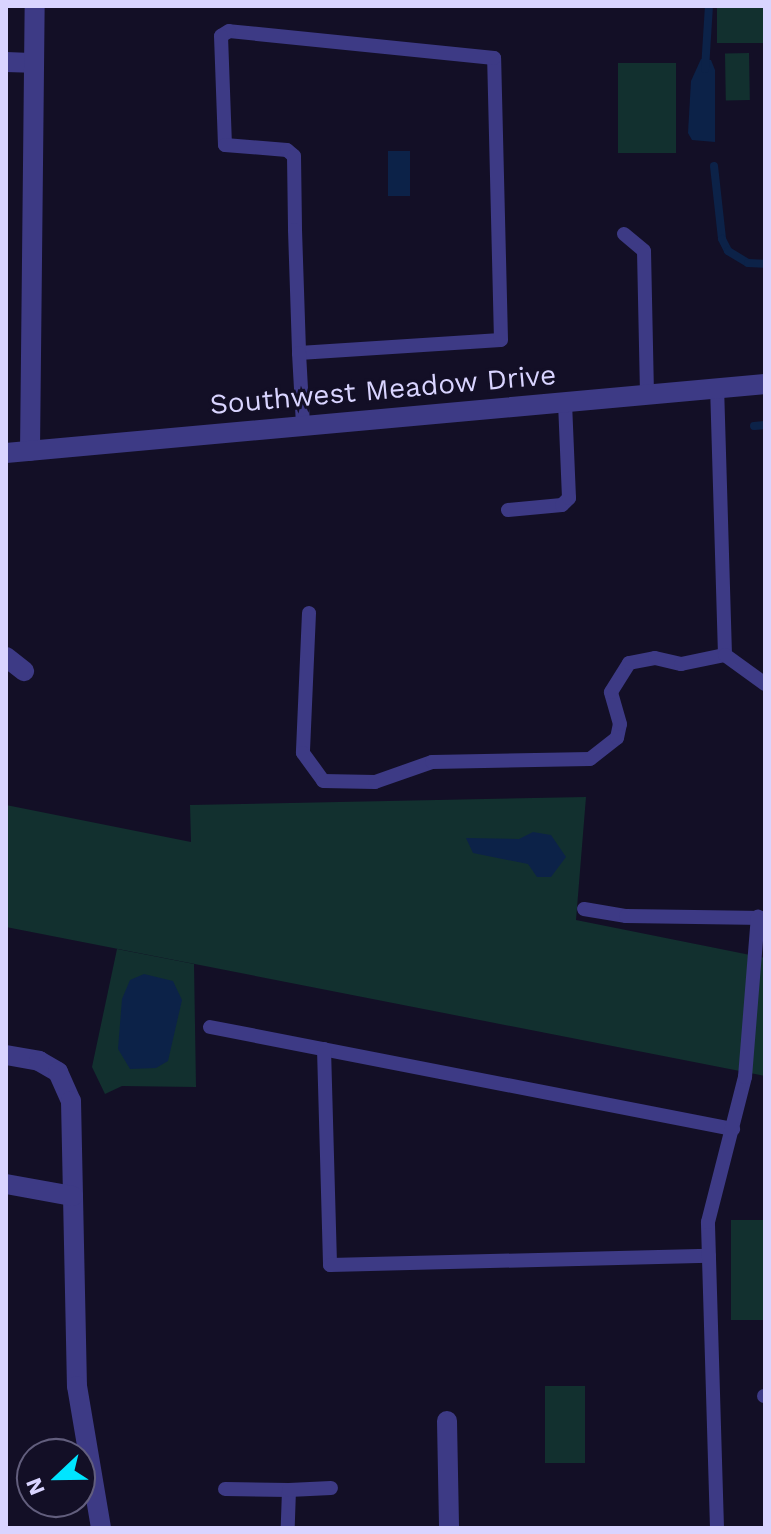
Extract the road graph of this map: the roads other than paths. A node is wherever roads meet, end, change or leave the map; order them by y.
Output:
1 (35, 6) edge
2 (6, 62) edge
3 (31, 63) junction
4 (624, 234) dead end
5 (299, 353) junction
6 (765, 384) edge
7 (717, 387) junction
8 (647, 394) junction
9 (565, 401) junction
10 (303, 425) junction
11 (30, 451) junction
12 (6, 453) edge
13 (508, 510) dead end
14 (309, 613) dead end
15 (725, 655) junction
16 (6, 657) edge
17 (24, 671) dead end
18 (765, 684) edge
19 (584, 909) dead end
20 (761, 917) edge
21 (210, 1027) dead end
22 (324, 1049) junction
23 (6, 1055) edge
24 (733, 1129) junction
25 (6, 1184) edge
26 (73, 1196) junction
27 (709, 1256) junction
28 (447, 1421) dead end
29 (331, 1488) dead end
30 (225, 1489) dead end
31 (289, 1490) junction
32 (101, 1528) edge
33 (288, 1528) edge
34 (449, 1528) edge
35 (717, 1528) edge

1 - 3 street
2 - 3 street
3 - 11 street
4 - 8 lane
5 - 5 lane
5 - 10 lane
6 - 7 street, Southwest Meadow Drive
7 - 8 street, Southwest Meadow Drive
7 - 15 lane
8 - 9 street, Southwest Meadow Drive
9 - 10 street, Southwest Meadow Drive
9 - 13 lane
10 - 11 street, Southwest Meadow Drive
11 - 12 street, Southwest Meadow Drive
14 - 15 lane
15 - 18 lane
16 - 17 street
19 - 20 lane
20 - 24 lane
21 - 22 lane
22 - 24 lane
22 - 27 lane
23 - 26 street
24 - 27 lane
25 - 26 street
26 - 32 street
27 - 35 lane
28 - 34 street
29 - 31 lane
30 - 31 lane
31 - 33 lane

